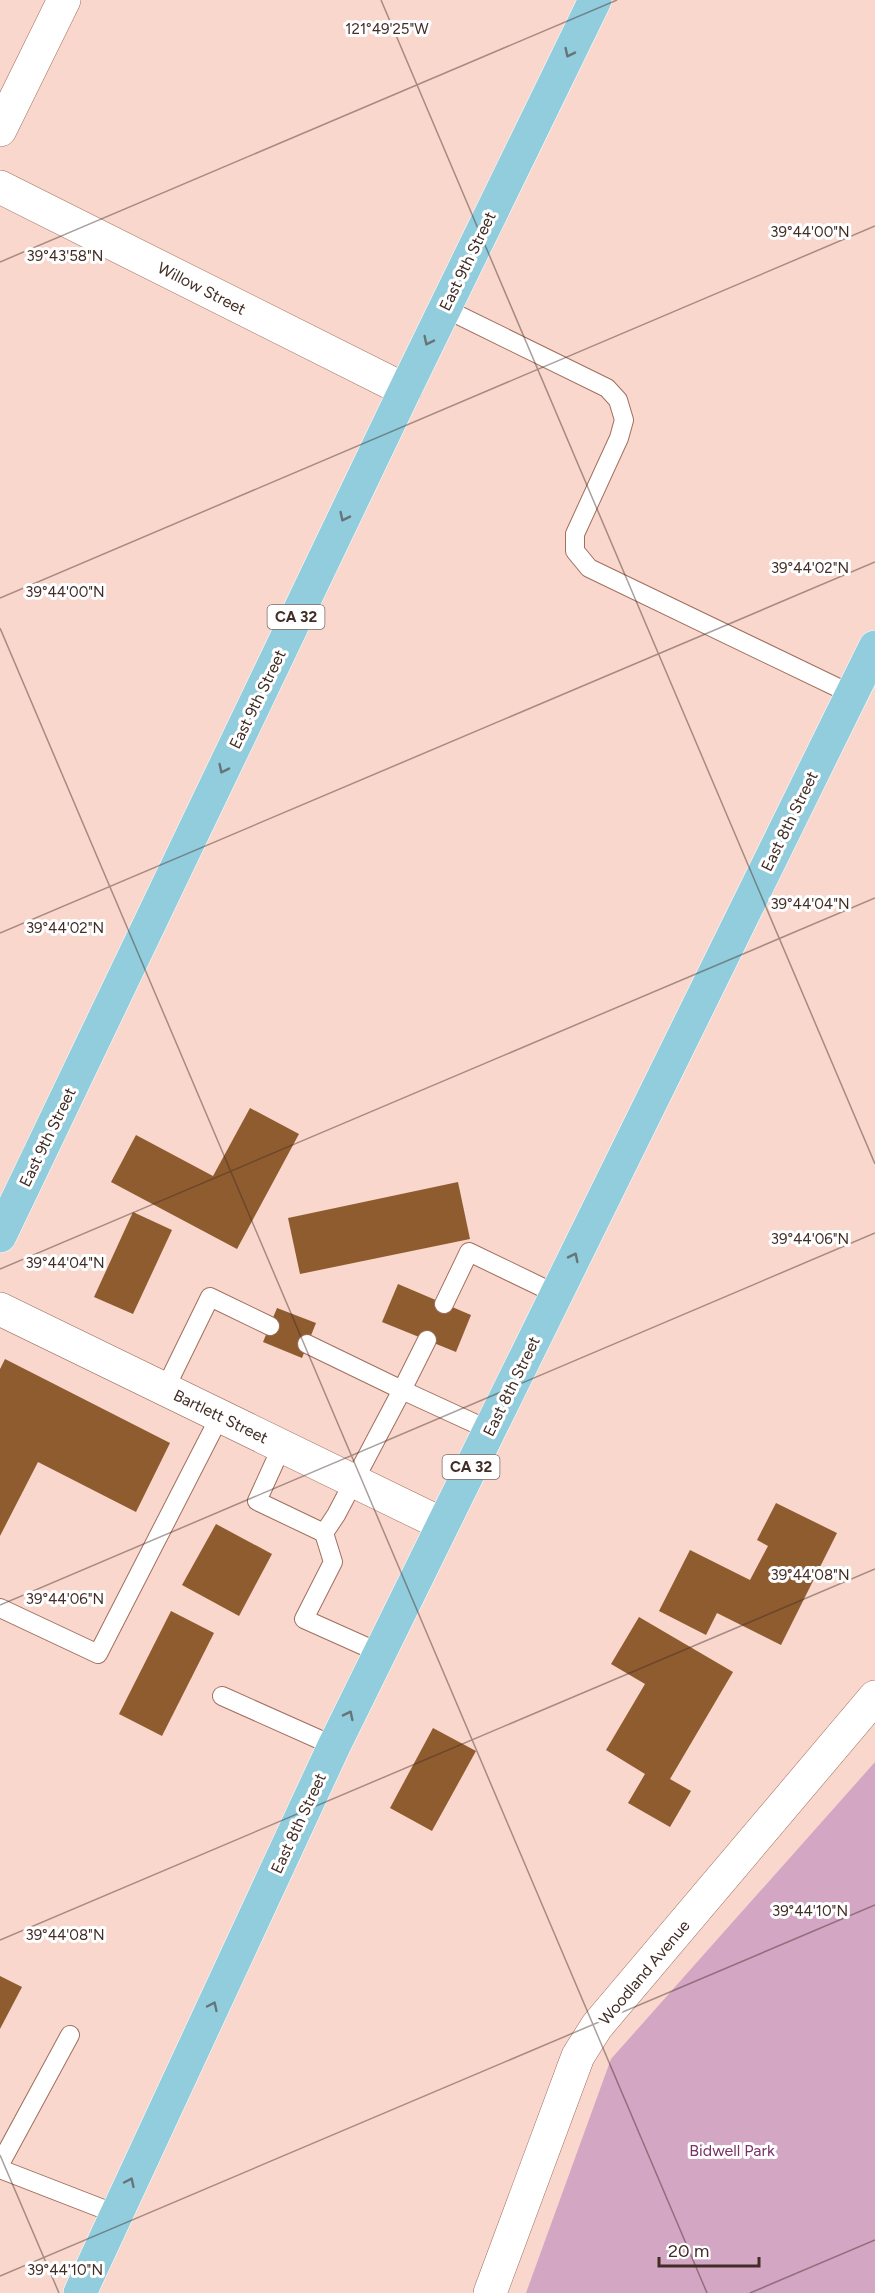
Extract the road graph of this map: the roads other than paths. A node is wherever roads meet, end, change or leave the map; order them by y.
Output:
1 (64, 0) edge
2 (595, 0) edge
3 (0, 130) edge
4 (0, 187) edge
5 (444, 308) junction
6 (405, 390) junction
7 (872, 659) edge
8 (851, 694) junction
9 (0, 1236) edge
10 (556, 1294) junction
11 (444, 1304) dead end
12 (0, 1309) edge
13 (270, 1326) dead end
14 (427, 1340) dead end
15 (308, 1344) dead end
16 (165, 1389) junction
17 (402, 1390) junction
18 (220, 1416) junction
19 (489, 1430) junction
20 (282, 1446) junction
21 (353, 1481) junction
22 (442, 1524) junction
23 (324, 1533) junction
24 (0, 1608) edge
25 (380, 1653) junction
26 (222, 1696) dead end
27 (875, 1697) edge
28 (334, 1746) junction
29 (70, 2036) dead end
30 (0, 2164) edge
31 (0, 2169) edge
32 (116, 2214) junction
33 (80, 2293) edge
34 (490, 2293) edge

1 - 3 street
2 -> 5 main road, East 9th Street / CA 32
4 - 6 street, Willow Street
5 -> 6 main road, East 9th Street / CA 32
5 - 8 lane
6 -> 9 main road, East 9th Street / CA 32
7 - 8 main road, East 8th Street / CA 32
10 -> 8 main road, East 8th Street / CA 32
10 - 11 lane
10 - 19 main road, East 8th Street / CA 32
12 - 16 street, Bartlett Street
13 - 16 lane
14 - 17 lane
15 - 17 lane
16 - 18 street, Bartlett Street
17 - 19 lane
17 - 21 lane
18 - 20 street, Bartlett Street
18 - 24 lane
19 - 22 main road, East 8th Street / CA 32
20 - 21 street, Bartlett Street
20 - 23 lane
21 - 22 street, Bartlett Street
21 - 23 lane
22 - 25 main road, East 8th Street / CA 32
23 - 25 lane
28 -> 25 main road, East 8th Street / CA 32
26 - 28 lane
27 - 34 street, Woodland Avenue
32 -> 28 main road, East 8th Street / CA 32
29 - 30 lane
31 - 32 lane
32 - 33 main road, East 8th Street / CA 32

